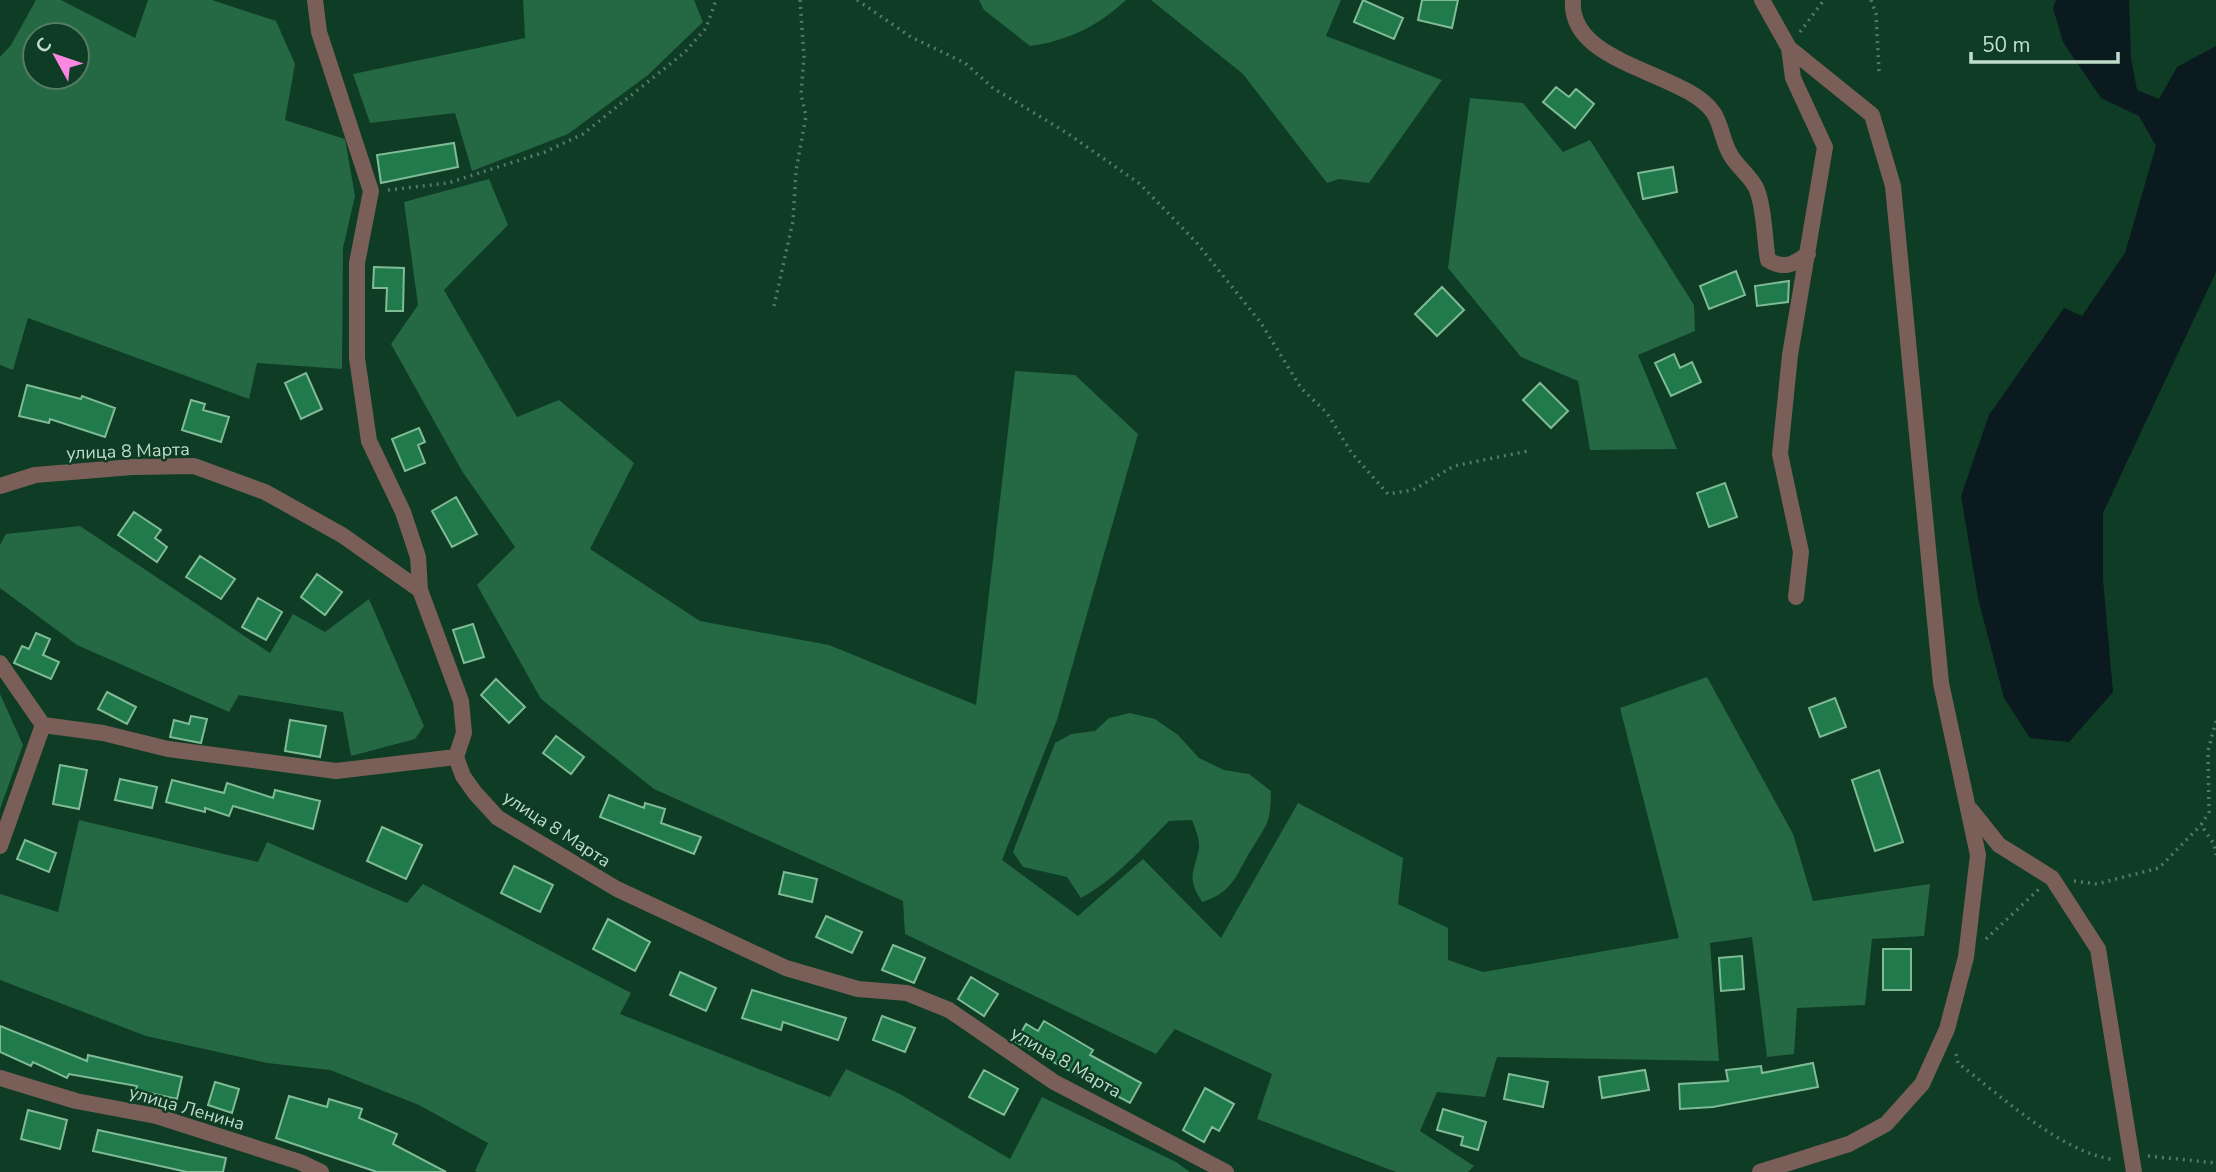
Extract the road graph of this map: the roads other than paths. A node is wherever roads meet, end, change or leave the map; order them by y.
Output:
1 (314, 0) edge
2 (1573, 0) edge
3 (1762, 0) edge
4 (1789, 48) junction
5 (1808, 254) junction
6 (0, 486) edge
7 (420, 590) junction
8 (1796, 597) dead end
9 (0, 663) edge
10 (43, 725) junction
11 (456, 757) junction
12 (1970, 809) junction
13 (0, 846) edge
14 (0, 1077) edge
15 (2132, 1163) edge
16 (321, 1172) edge
17 (1226, 1172) edge
18 (1760, 1172) edge

1 - 7 street
2 - 5 street
3 - 4 street
4 - 5 street
4 - 12 street
5 - 8 street
6 - 7 street, улица 8 Марта
7 - 11 street
9 - 10 street
10 - 11 street
10 - 13 street
11 - 17 street, улица 8 Марта
12 - 15 street
12 - 18 street
14 - 16 street, улица Ленина

